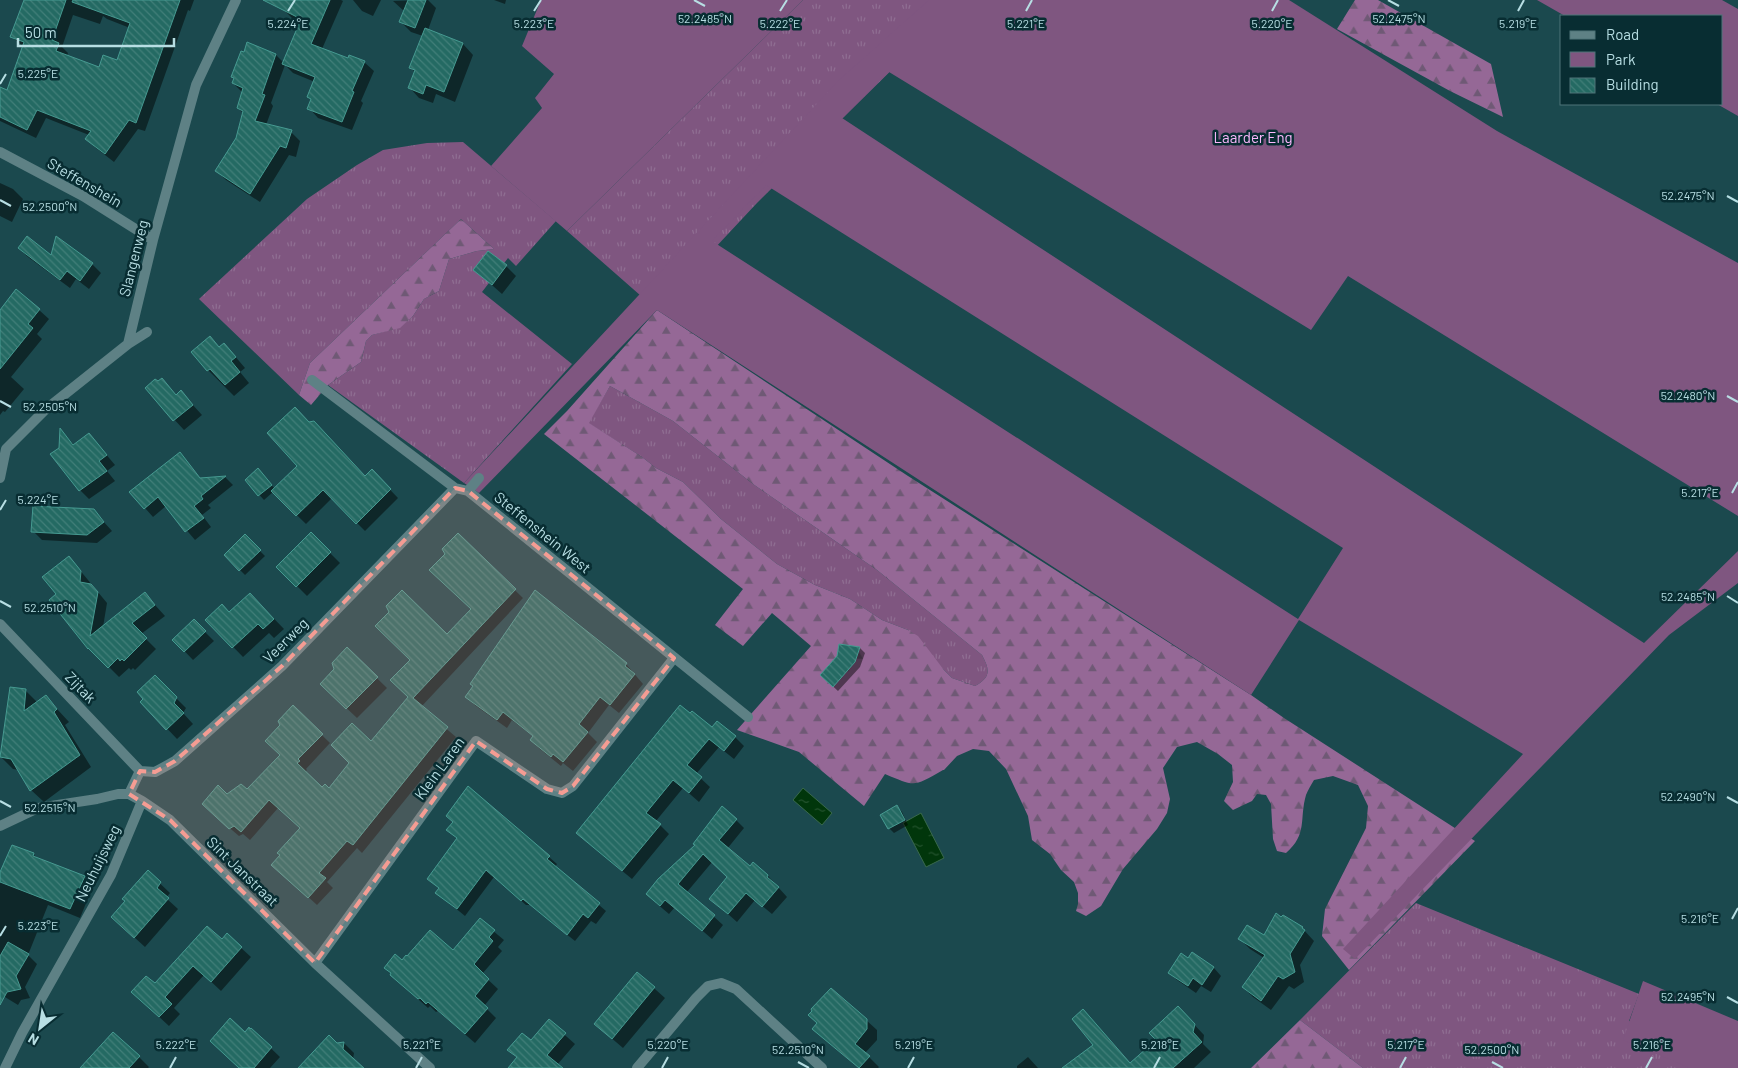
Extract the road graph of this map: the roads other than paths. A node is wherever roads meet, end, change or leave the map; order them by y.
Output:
1 (236, 0) edge
2 (0, 152) edge
3 (152, 240) junction
4 (147, 332) dead end
5 (128, 344) junction
6 (312, 380) dead end
7 (0, 478) edge
8 (479, 478) dead end
9 (455, 488) junction
10 (468, 491) junction
11 (0, 624) edge
12 (674, 658) junction
13 (748, 717) dead end
14 (140, 771) junction
15 (129, 794) junction
16 (142, 801) junction
17 (0, 826) edge
18 (315, 963) junction
19 (5, 1068) edge
20 (430, 1068) edge
21 (637, 1068) edge
22 (822, 1068) edge

1 - 3 street, Slangenweg
2 - 3 street, Steffenshein
3 - 5 street, Slangenweg
4 - 5 street
5 - 7 street
6 - 9 street, Steffenshein West
8 - 10 street
9 - 10 street, Steffenshein West
9 - 14 street, Veerweg
10 - 12 street, Steffenshein West
11 - 14 street, Zijtak
12 - 13 street, Steffenshein West
12 - 18 street, Klein Laren
14 - 15 street
15 - 16 street, Sint Janstraat
15 - 17 street
16 - 18 street, Sint Janstraat
16 - 19 street, Neuhuijsweg
18 - 20 street, Sint Janstraat
21 - 22 street

